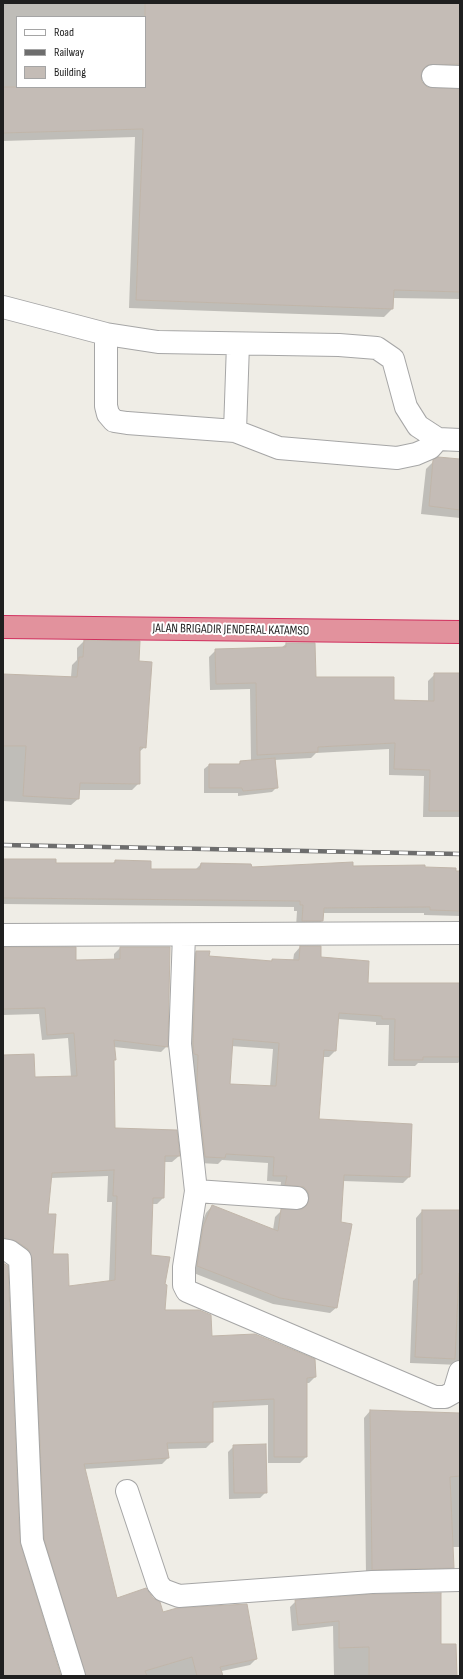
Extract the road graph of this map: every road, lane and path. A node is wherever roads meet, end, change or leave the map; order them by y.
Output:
1 (432, 76) dead end
2 (460, 77) edge
3 (3, 307) edge
4 (106, 334) junction
5 (238, 344) junction
6 (235, 431) junction
7 (438, 439) junction
8 (460, 440) edge
9 (3, 627) edge
10 (460, 632) edge
11 (460, 933) edge
12 (184, 935) junction
13 (3, 936) edge
14 (196, 1192) junction
15 (297, 1198) dead end
16 (3, 1250) edge
17 (460, 1372) edge
18 (127, 1491) dead end
19 (460, 1580) edge
20 (74, 1676) edge

1 - 2 street
3 - 4 street
4 - 5 street
4 - 6 street
5 - 6 street
5 - 7 street
6 - 7 street
7 - 8 street
9 - 10 highway, JALAN BRIGADIR JENDERAL KATAMSO
11 - 12 street
12 - 13 street
12 - 14 street
14 - 15 street
14 - 17 street
16 - 20 street
18 - 19 street

